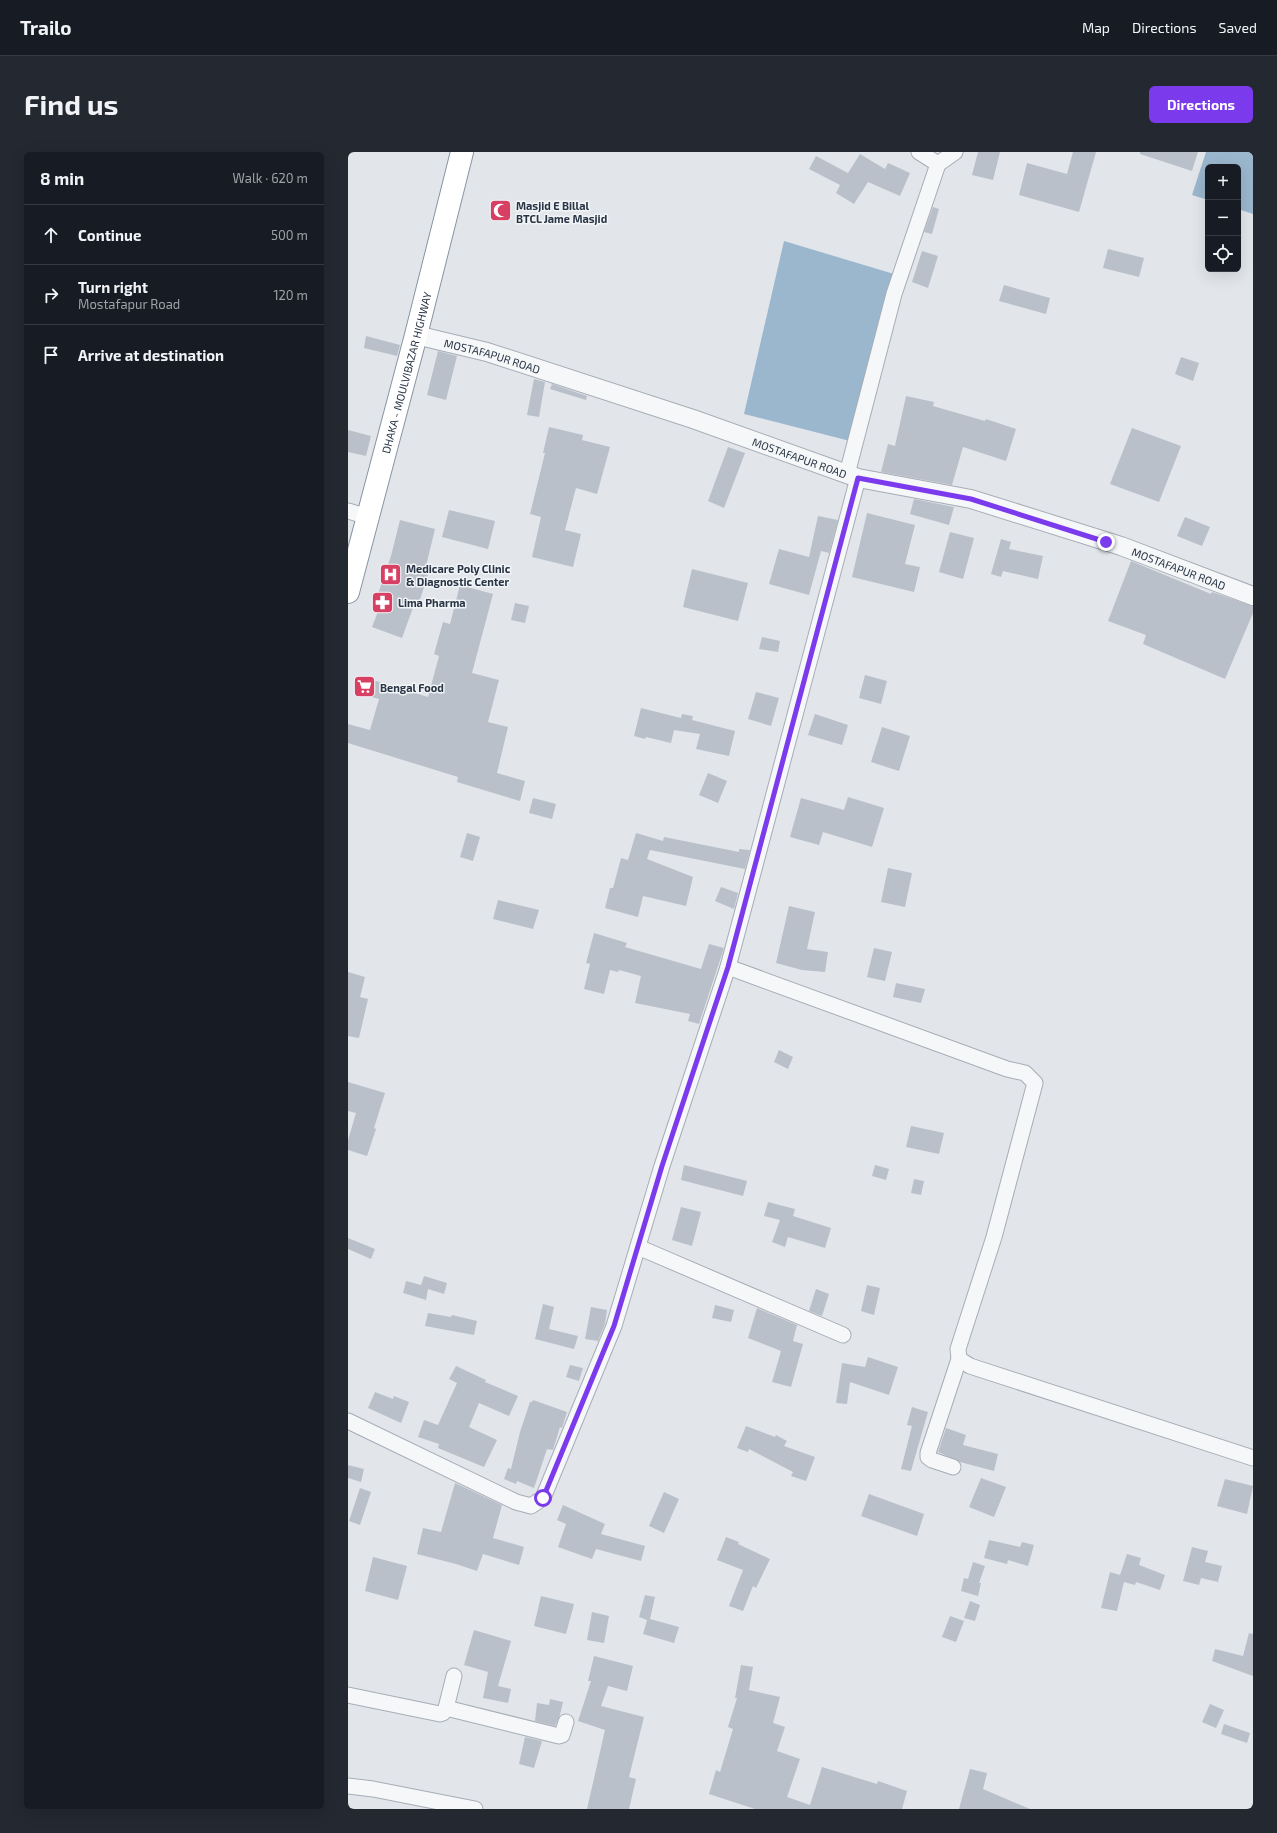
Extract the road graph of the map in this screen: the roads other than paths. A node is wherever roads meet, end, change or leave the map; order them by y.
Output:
1 (462, 152) edge
2 (919, 152) edge
3 (955, 152) edge
4 (938, 164) junction
5 (416, 335) junction
6 (852, 476) junction
7 (358, 514) edge
8 (348, 592) edge
9 (1253, 596) edge
10 (728, 967) junction
11 (638, 1247) junction
12 (843, 1335) dead end
13 (959, 1359) junction
14 (348, 1421) edge
15 (1253, 1458) edge
16 (953, 1467) dead end
17 (454, 1676) dead end
18 (348, 1695) edge
19 (446, 1708) junction
20 (566, 1722) dead end
21 (348, 1786) edge
22 (475, 1809) edge

1 - 5 highway, DHAKA - MOULVIBAZAR HIGHWAY
2 - 4 street
3 - 4 street
4 - 6 street
5 - 6 street, MOSTAFAPUR ROAD
5 - 7 highway, DHAKA - MOULVIBAZAR HIGHWAY
6 - 9 street, MOSTAFAPUR ROAD
6 - 10 street
7 - 8 highway, DHAKA - MOULVIBAZAR HIGHWAY
10 - 11 street
10 - 13 street
11 - 12 street
11 - 14 street
13 - 15 street
13 - 16 street
17 - 19 street
18 - 19 street
19 - 20 street
21 - 22 street

